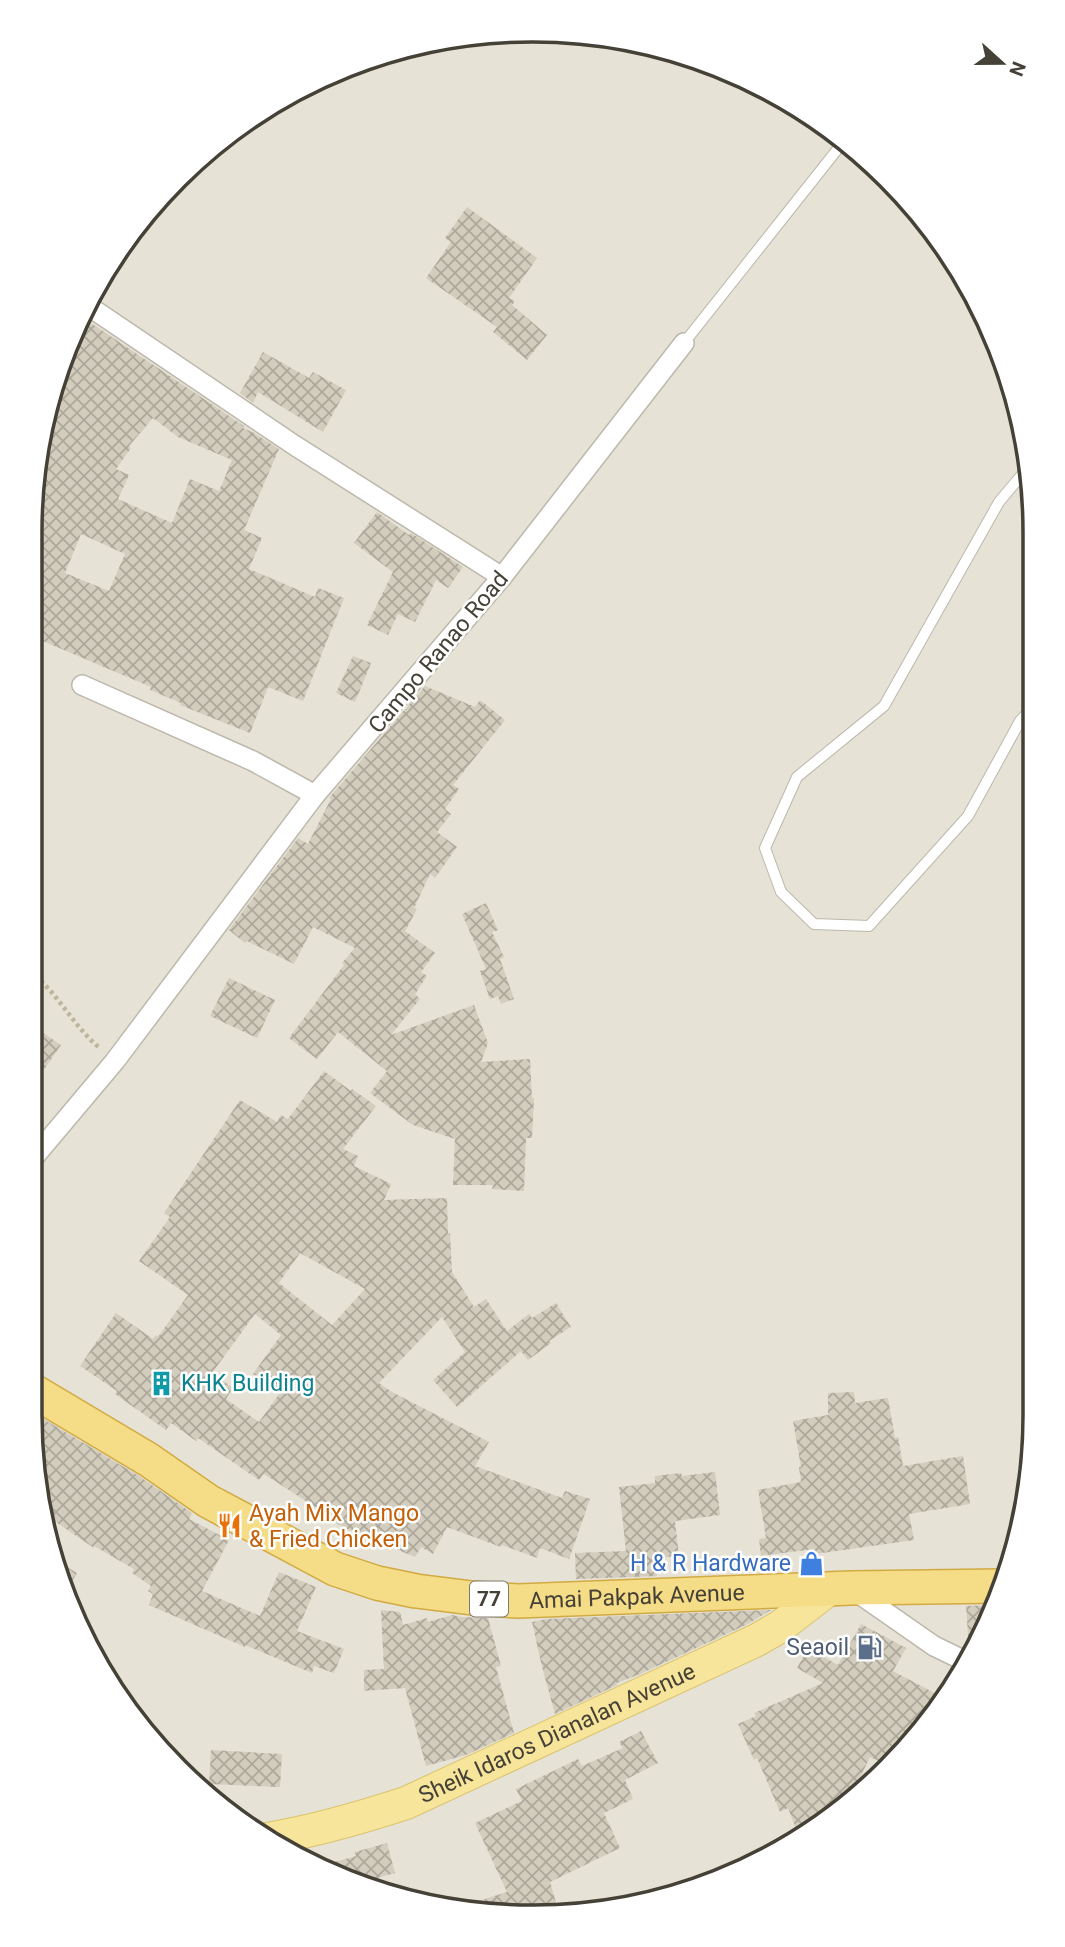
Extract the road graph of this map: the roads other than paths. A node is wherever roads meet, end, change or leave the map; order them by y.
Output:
1 (838, 149) edge
2 (96, 310) edge
3 (684, 343) joint
4 (1020, 477) edge
5 (502, 577) junction
6 (82, 685) dead end
7 (1023, 718) edge
8 (315, 795) junction
9 (42, 1148) edge
10 (42, 1396) edge
11 (992, 1586) edge
12 (840, 1589) junction
13 (958, 1658) edge
14 (283, 1836) edge

1 - 3 lane, Campo Ranao Road
2 - 5 street
3 - 5 street, Campo Ranao Road
4 - 7 lane
5 - 8 street, Campo Ranao Road
6 - 8 street
8 - 9 street, Campo Ranao Road
10 - 12 highway, Amai Pakpak Avenue / 77
11 - 12 highway, Amai Pakpak Avenue / 77
12 - 13 street
12 - 14 main road, Sheik Idaros Dianalan Avenue

